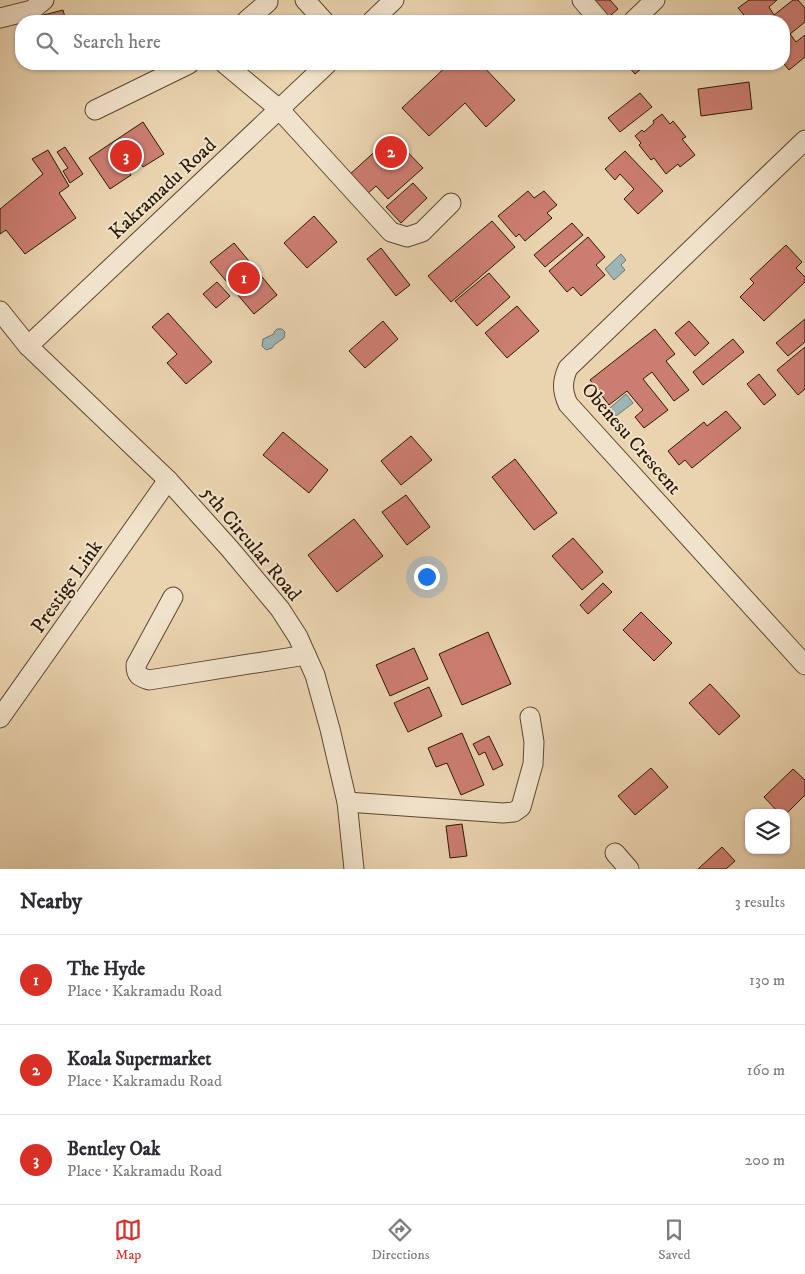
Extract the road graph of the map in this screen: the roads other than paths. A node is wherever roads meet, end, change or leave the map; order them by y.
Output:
1 (44, 0) edge
2 (305, 0) edge
3 (394, 0) edge
4 (582, 0) edge
5 (654, 0) edge
6 (268, 2) dead end
7 (253, 15) edge
8 (319, 15) edge
9 (378, 15) edge
10 (595, 15) edge
11 (639, 15) edge
12 (0, 18) edge
13 (177, 70) edge
14 (232, 70) edge
15 (321, 70) edge
16 (279, 109) junction
17 (96, 110) dead end
18 (803, 146) edge
19 (451, 204) dead end
20 (0, 311) edge
21 (28, 346) junction
22 (168, 480) junction
23 (173, 598) dead end
24 (306, 656) junction
25 (805, 665) edge
26 (530, 717) dead end
27 (0, 718) edge
28 (347, 802) junction
29 (615, 853) dead end
30 (354, 869) edge
31 (629, 869) edge

1 - 12 street
2 - 8 street
3 - 9 street
4 - 10 street
5 - 11 street
6 - 7 street
13 - 17 street
14 - 16 street
15 - 16 street, Kakramadu Road
16 - 19 street
16 - 21 street, Kakramadu Road
18 - 25 street, Obenesu Crescent
20 - 21 street, 5th Circular Road
21 - 22 street, 5th Circular Road
22 - 24 street, 5th Circular Road
22 - 27 street, Prestige Link
23 - 24 street
24 - 28 street, 5th Circular Road
26 - 28 street
28 - 30 street, 5th Circular Road
29 - 31 street

